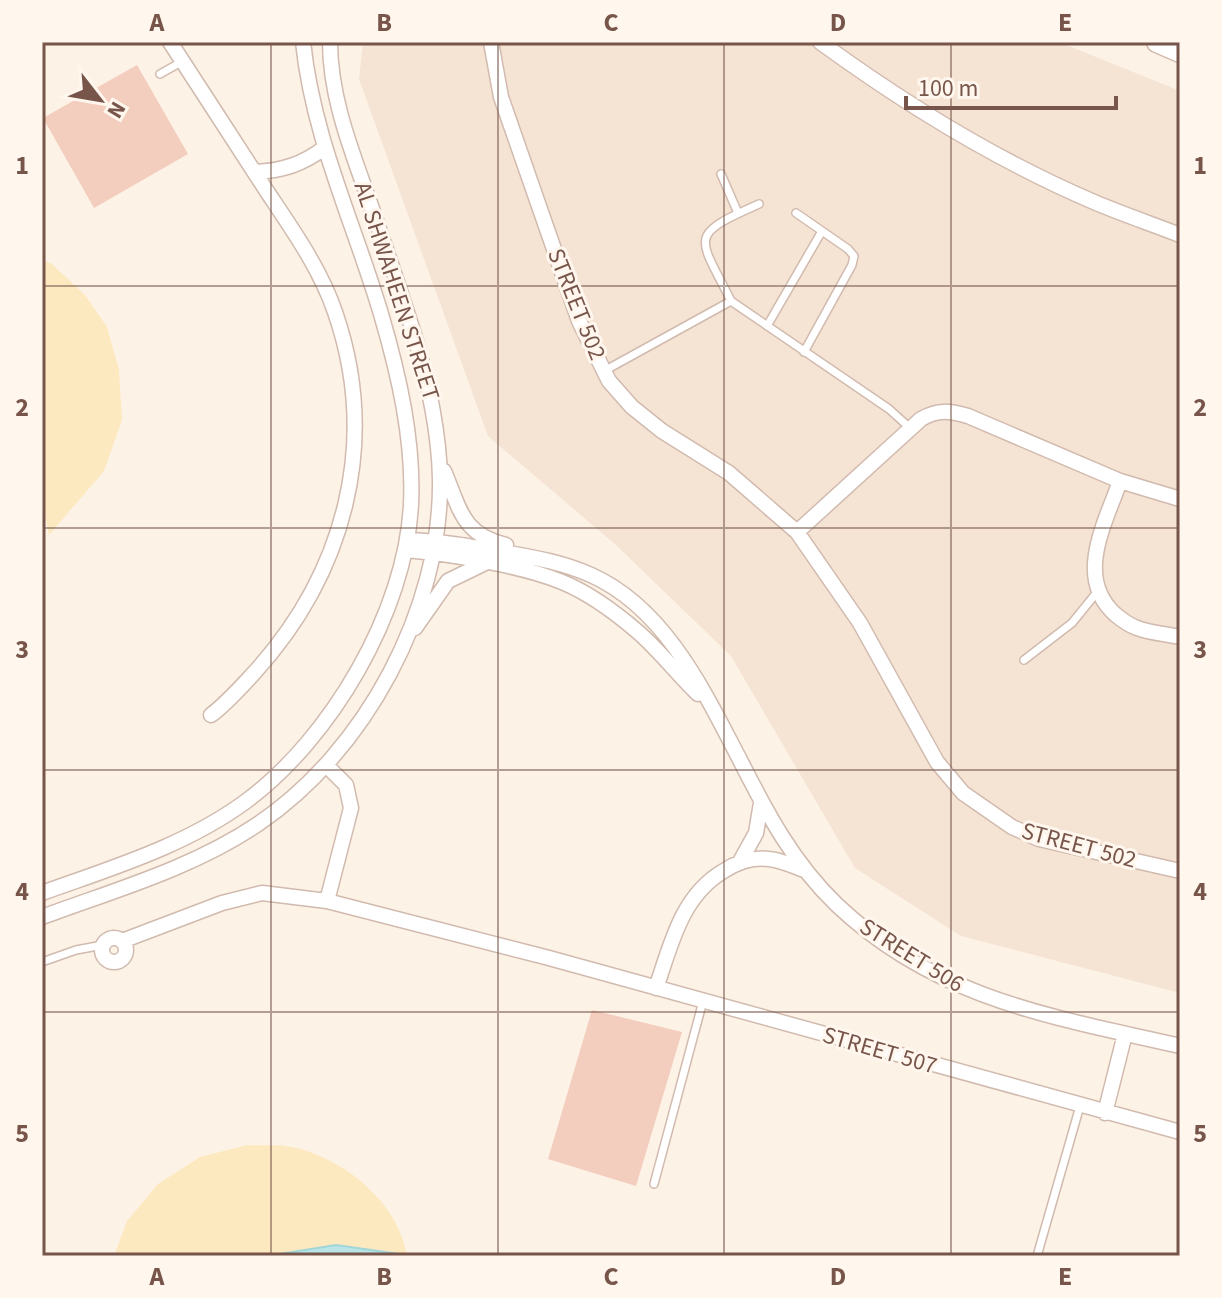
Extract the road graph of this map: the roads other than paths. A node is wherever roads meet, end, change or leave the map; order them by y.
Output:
1 (170, 42) edge
2 (303, 42) edge
3 (330, 42) edge
4 (491, 42) edge
5 (820, 42) edge
6 (1157, 42) edge
7 (1180, 52) edge
8 (183, 61) junction
9 (160, 74) dead end
10 (324, 148) junction
11 (255, 172) junction
12 (721, 174) dead end
13 (759, 204) dead end
14 (738, 213) junction
15 (796, 213) dead end
16 (822, 231) junction
17 (1180, 235) edge
18 (731, 301) junction
19 (767, 326) junction
20 (804, 352) junction
21 (603, 371) junction
22 (910, 428) junction
23 (439, 463) junction
24 (1120, 481) junction
25 (1180, 499) edge
26 (797, 532) junction
27 (406, 545) junction
28 (433, 547) junction
29 (532, 557) junction
30 (485, 563) junction
31 (1098, 591) junction
32 (409, 634) junction
33 (1180, 637) edge
34 (1024, 660) dead end
35 (707, 702) junction
36 (211, 715) dead end
37 (326, 765) junction
38 (761, 803) junction
39 (741, 860) junction
40 (805, 870) junction
41 (1180, 871) edge
42 (42, 893) edge
43 (327, 901) junction
44 (42, 917) edge
45 (103, 945) joint
46 (42, 962) edge
47 (656, 988) junction
48 (703, 1001) junction
49 (1125, 1034) junction
50 (1180, 1046) edge
51 (1080, 1106) junction
52 (1105, 1113) junction
53 (1180, 1132) edge
54 (654, 1184) dead end
55 (1037, 1256) edge

1 - 8 street
2 - 10 street, AL SHWAHEEN STREET
3 - 23 street, AL SHWAHEEN STREET
4 - 21 street, STREET 502
5 - 17 street
6 - 7 street
8 - 9 lane
8 - 11 street
10 - 11 street
10 - 27 street, AL SHWAHEEN STREET
11 - 36 street
12 - 14 lane
13 - 14 lane
14 - 18 lane
15 - 16 lane
16 - 19 lane
16 - 20 lane
18 - 19 lane
18 - 21 lane
19 - 20 lane
20 - 22 lane
21 - 26 street, STREET 502
22 - 24 street
22 - 26 street
23 - 28 street, AL SHWAHEEN STREET
23 - 29 street, STREET 506
24 - 25 street
24 - 31 street
26 - 41 street, STREET 502
27 - 28 street, STREET 506
27 - 42 street, AL SHWAHEEN STREET
28 - 29 street, STREET 506
28 - 30 street, STREET 506
28 - 32 street, AL SHWAHEEN STREET
29 - 35 street, STREET 506
30 - 32 street
30 - 35 street, STREET 506
31 - 33 street
31 - 34 lane
32 - 37 street, AL SHWAHEEN STREET
35 - 38 street, STREET 506
37 - 43 street
37 - 44 street, AL SHWAHEEN STREET
38 - 39 street
38 - 40 street, STREET 506
39 - 40 street
39 - 47 street
40 - 49 street, STREET 506
43 - 45 street, STREET 507
43 - 47 street, STREET 507
45 - 46 lane
47 - 48 street, STREET 507
48 - 51 street, STREET 507
48 - 54 lane
49 - 50 street, STREET 506
49 - 52 street
51 - 52 street, STREET 507
51 - 55 lane
52 - 53 street, STREET 507

